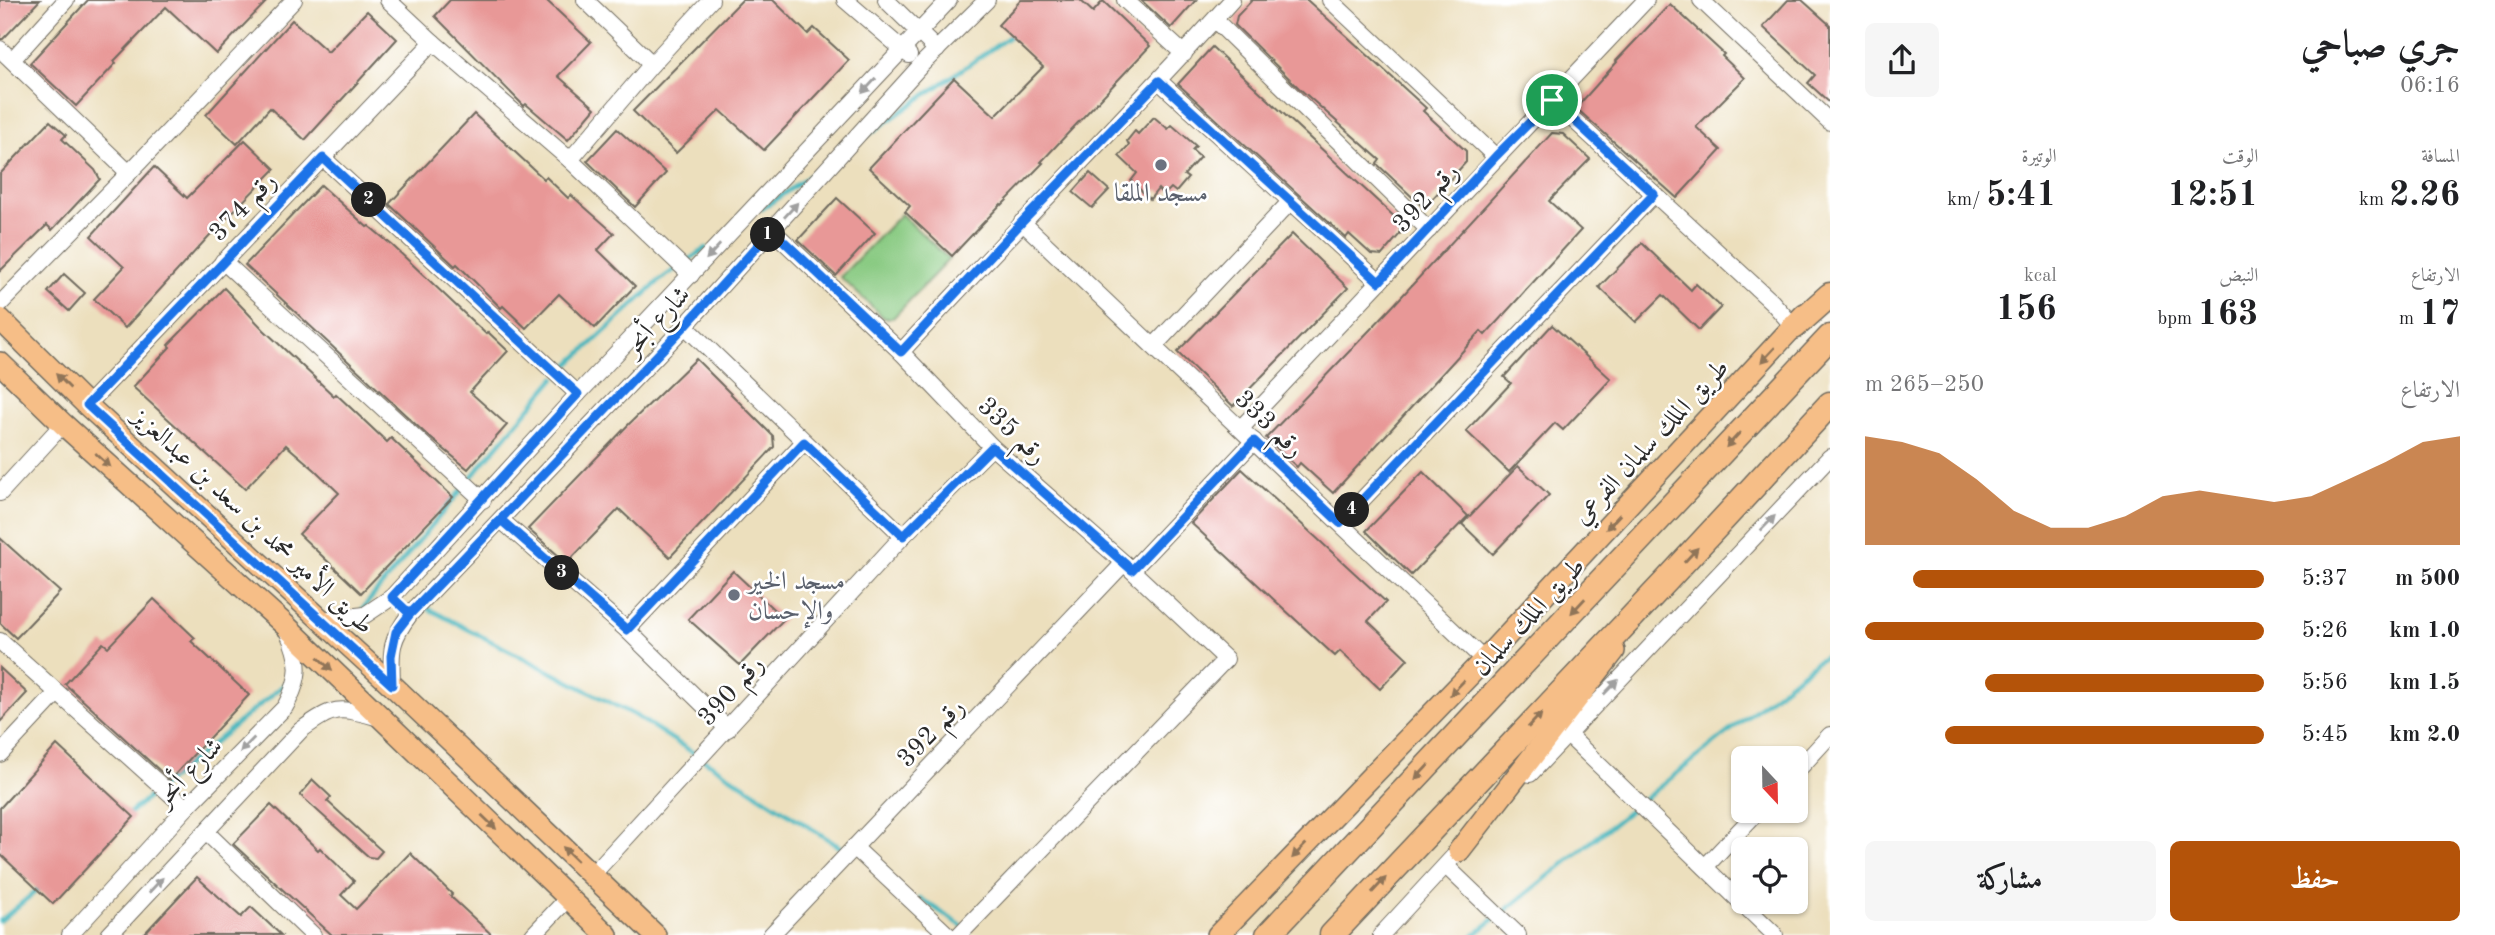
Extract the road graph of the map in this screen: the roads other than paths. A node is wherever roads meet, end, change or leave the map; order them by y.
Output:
1 (66, 0) edge
2 (294, 0) edge
3 (388, 0) edge
4 (585, 0) edge
5 (711, 0) edge
6 (845, 0) edge
7 (886, 0) edge
8 (949, 0) edge
9 (986, 0) edge
10 (1125, 0) edge
11 (1232, 0) edge
12 (1330, 0) edge
13 (1646, 0) edge
14 (1701, 0) edge
15 (1214, 20) junction
16 (919, 31) junction
17 (433, 42) junction
18 (0, 49) edge
19 (937, 50) junction
20 (902, 51) junction
21 (1184, 54) junction
22 (12, 60) junction
23 (652, 64) junction
24 (923, 64) junction
25 (1159, 81) junction
26 (1552, 100) junction
27 (1830, 122) edge
28 (1496, 156) junction
29 (323, 158) junction
30 (570, 160) junction
31 (129, 173) junction
32 (1654, 194) junction
33 (1291, 201) junction
34 (1022, 222) junction
35 (772, 230) junction
36 (1429, 230) junction
37 (223, 261) junction
38 (691, 275) junction
39 (1379, 282) junction
40 (1830, 287) edge
41 (1830, 295) edge
42 (0, 304) edge
43 (0, 319) edge
44 (685, 326) junction
45 (1794, 327) junction
46 (1830, 337) edge
47 (1154, 346) junction
48 (901, 352) junction
49 (0, 363) edge
50 (578, 394) junction
51 (1830, 404) edge
52 (87, 405) junction
53 (63, 424) junction
54 (1241, 428) junction
55 (1254, 441) junction
56 (804, 442) junction
57 (992, 447) junction
58 (1830, 457) edge
59 (0, 493) edge
60 (483, 500) junction
61 (501, 520) junction
62 (1340, 523) junction
63 (903, 536) junction
64 (1128, 566) junction
65 (1668, 579) junction
66 (392, 597) junction
67 (410, 614) junction
68 (321, 620) junction
69 (285, 625) junction
70 (627, 630) junction
71 (0, 641) edge
72 (1484, 660) junction
73 (392, 685) junction
74 (57, 693) junction
75 (380, 718) junction
76 (268, 724) junction
77 (728, 729) junction
78 (1567, 734) junction
79 (1830, 736) edge
80 (289, 743) junction
81 (0, 754) edge
82 (1808, 759) edge
83 (186, 808) junction
84 (1747, 823) edge
85 (206, 832) junction
86 (854, 847) junction
87 (1452, 859) junction
88 (1705, 867) junction
89 (1279, 872) junction
90 (592, 875) junction
91 (569, 897) junction
92 (70, 935) edge
93 (108, 935) edge
94 (313, 935) edge
95 (533, 935) edge
96 (607, 935) edge
97 (655, 935) edge
98 (771, 935) edge
99 (948, 935) edge
100 (959, 935) edge
101 (1218, 935) edge
102 (1232, 935) edge
103 (1268, 935) edge
104 (1332, 935) edge
105 (1381, 935) edge
106 (1518, 935) edge
107 (1775, 935) edge

1 - 22 street
2 - 31 street
3 - 17 street
4 - 23 street
5 - 23 street
6 - 20 street
7 - 16 street
8 - 16 street, شارع أبحر
9 - 19 street, شارع أبحر
10 - 21 street
11 - 15 street
12 - 28 street
13 - 26 street, رقم 392
14 - 27 street
15 - 21 street
15 - 36 street
16 - 19 street
16 - 20 street, شارع أبحر
17 - 29 street, رقم 374
17 - 30 street
18 - 22 street
19 - 24 street, شارع أبحر
20 - 24 street
20 -> 38 street, شارع أبحر
21 - 25 street
22 - 31 street
23 - 30 street
35 -> 24 street, شارع أبحر
25 - 33 street
25 - 34 street
26 - 28 street, رقم 392
26 - 32 street
28 - 36 street, رقم 392
29 - 37 street, رقم 374
29 - 50 street
30 - 38 street
31 - 42 street
32 - 45 street
32 - 62 street
33 - 39 street
33 - 47 street
34 - 47 street, رقم 333
34 - 48 street
35 - 44 street, شارع أبحر
35 - 48 street, رقم 335
36 - 39 street, رقم 392
37 - 52 street, رقم 374
37 - 60 street
38 - 50 street, شارع أبحر
39 - 54 street, رقم 392
40 - 45 main road, طريق الملك سلمان الفرعي
41 - 45 highway
52 -> 43 main road, طريق الأمير محمد بن سعد بن عبدالعزيز
44 - 56 street
44 - 61 street, شارع أبحر
45 -> 72 main road, طريق الملك سلمان الفرعي
46 -> 103 highway, طريق الملك سلمان
47 - 54 street, رقم 333
48 - 57 street, رقم 335
49 - 53 main road
50 - 60 street, شارع أبحر
65 -> 51 highway
52 - 68 main road, طريق الأمير محمد بن سعد بن عبدالعزيز
53 - 59 street
53 -> 69 main road
54 - 55 street, رقم 333
55 - 62 street, رقم 333
55 - 64 street, رقم 392
56 - 63 street
56 - 70 street
57 - 63 street, رقم 390
57 - 64 street, رقم 335
78 -> 58 street
60 - 66 street, شارع أبحر
61 - 67 street, شارع أبحر
61 - 70 street
62 - 72 street, رقم 333
63 - 77 street, رقم 390
64 - 86 street, رقم 392
64 - 100 street, رقم 335
65 - 87 main road
104 -> 65 highway
66 - 67 street
66 - 68 street, شارع أبحر
67 - 73 street, شارع أبحر
68 - 73 main road, طريق الأمير محمد بن سعد بن عبدالعزيز
69 -> 75 main road
69 - 76 street, شارع أبحر
70 - 77 street
71 - 74 street
72 -> 89 main road, طريق الملك سلمان الفرعي
90 -> 73 main road, طريق الأمير محمد بن سعد بن عبدالعزيز
74 - 81 street
74 - 83 street
75 - 80 street, شارع أبحر
75 -> 91 main road
76 - 80 street
76 -> 83 street, شارع أبحر
77 - 90 street, رقم 390
78 - 87 street
78 - 88 street
79 - 82 street
80 - 85 street, شارع أبحر
83 - 92 street, شارع أبحر
84 - 88 street
93 -> 85 street, شارع أبحر
85 - 94 street
86 - 98 street, رقم 392
86 - 99 street
87 - 105 street
87 - 106 street
88 - 107 street
89 - 101 main road, طريق الملك سلمان الفرعي
89 - 102 main road
90 - 97 main road, طريق الأمير محمد بن سعد بن عبدالعزيز
91 - 95 street
91 - 96 main road

